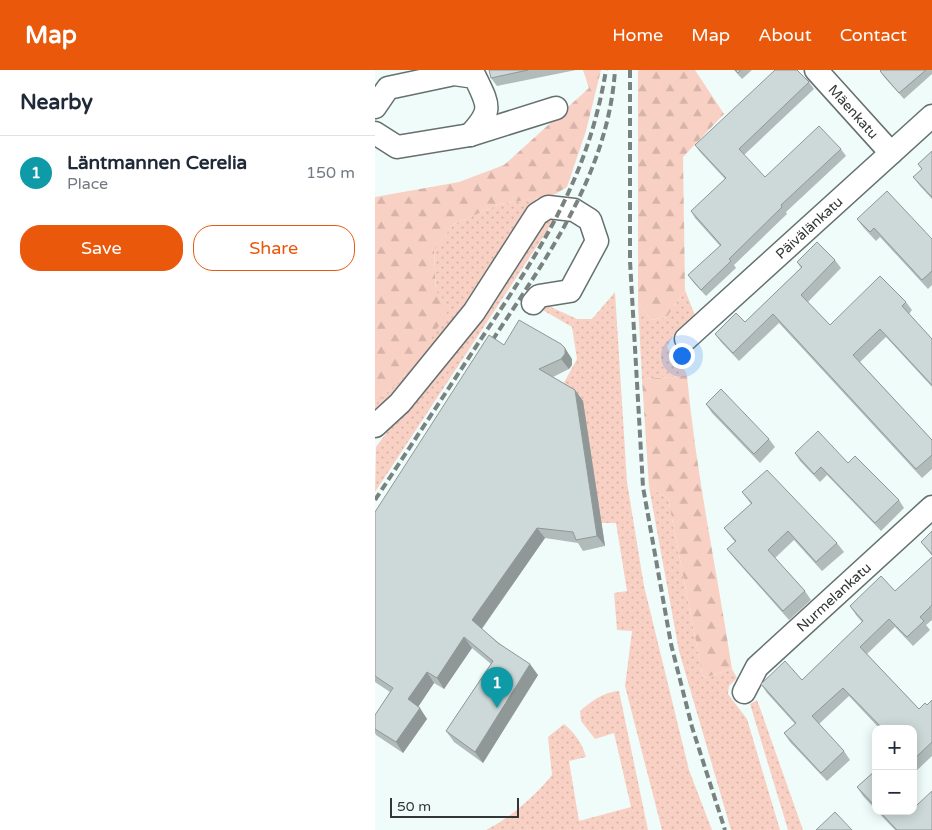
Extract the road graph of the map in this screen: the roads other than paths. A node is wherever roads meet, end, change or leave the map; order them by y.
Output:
1 (816, 70) edge
2 (375, 108) edge
3 (556, 108) dead end
4 (932, 116) edge
5 (375, 133) edge
6 (470, 135) junction
7 (891, 153) junction
8 (533, 303) dead end
9 (686, 339) dead end
10 (375, 426) edge
11 (932, 506) edge
12 (744, 692) dead end

1 - 7 street, Mäenkatu
2 - 6 street
3 - 6 street
4 - 7 street, Päivälänkatu
5 - 6 street
7 - 9 street, Päivälänkatu
8 - 10 street
11 - 12 street, Nurmelankatu

